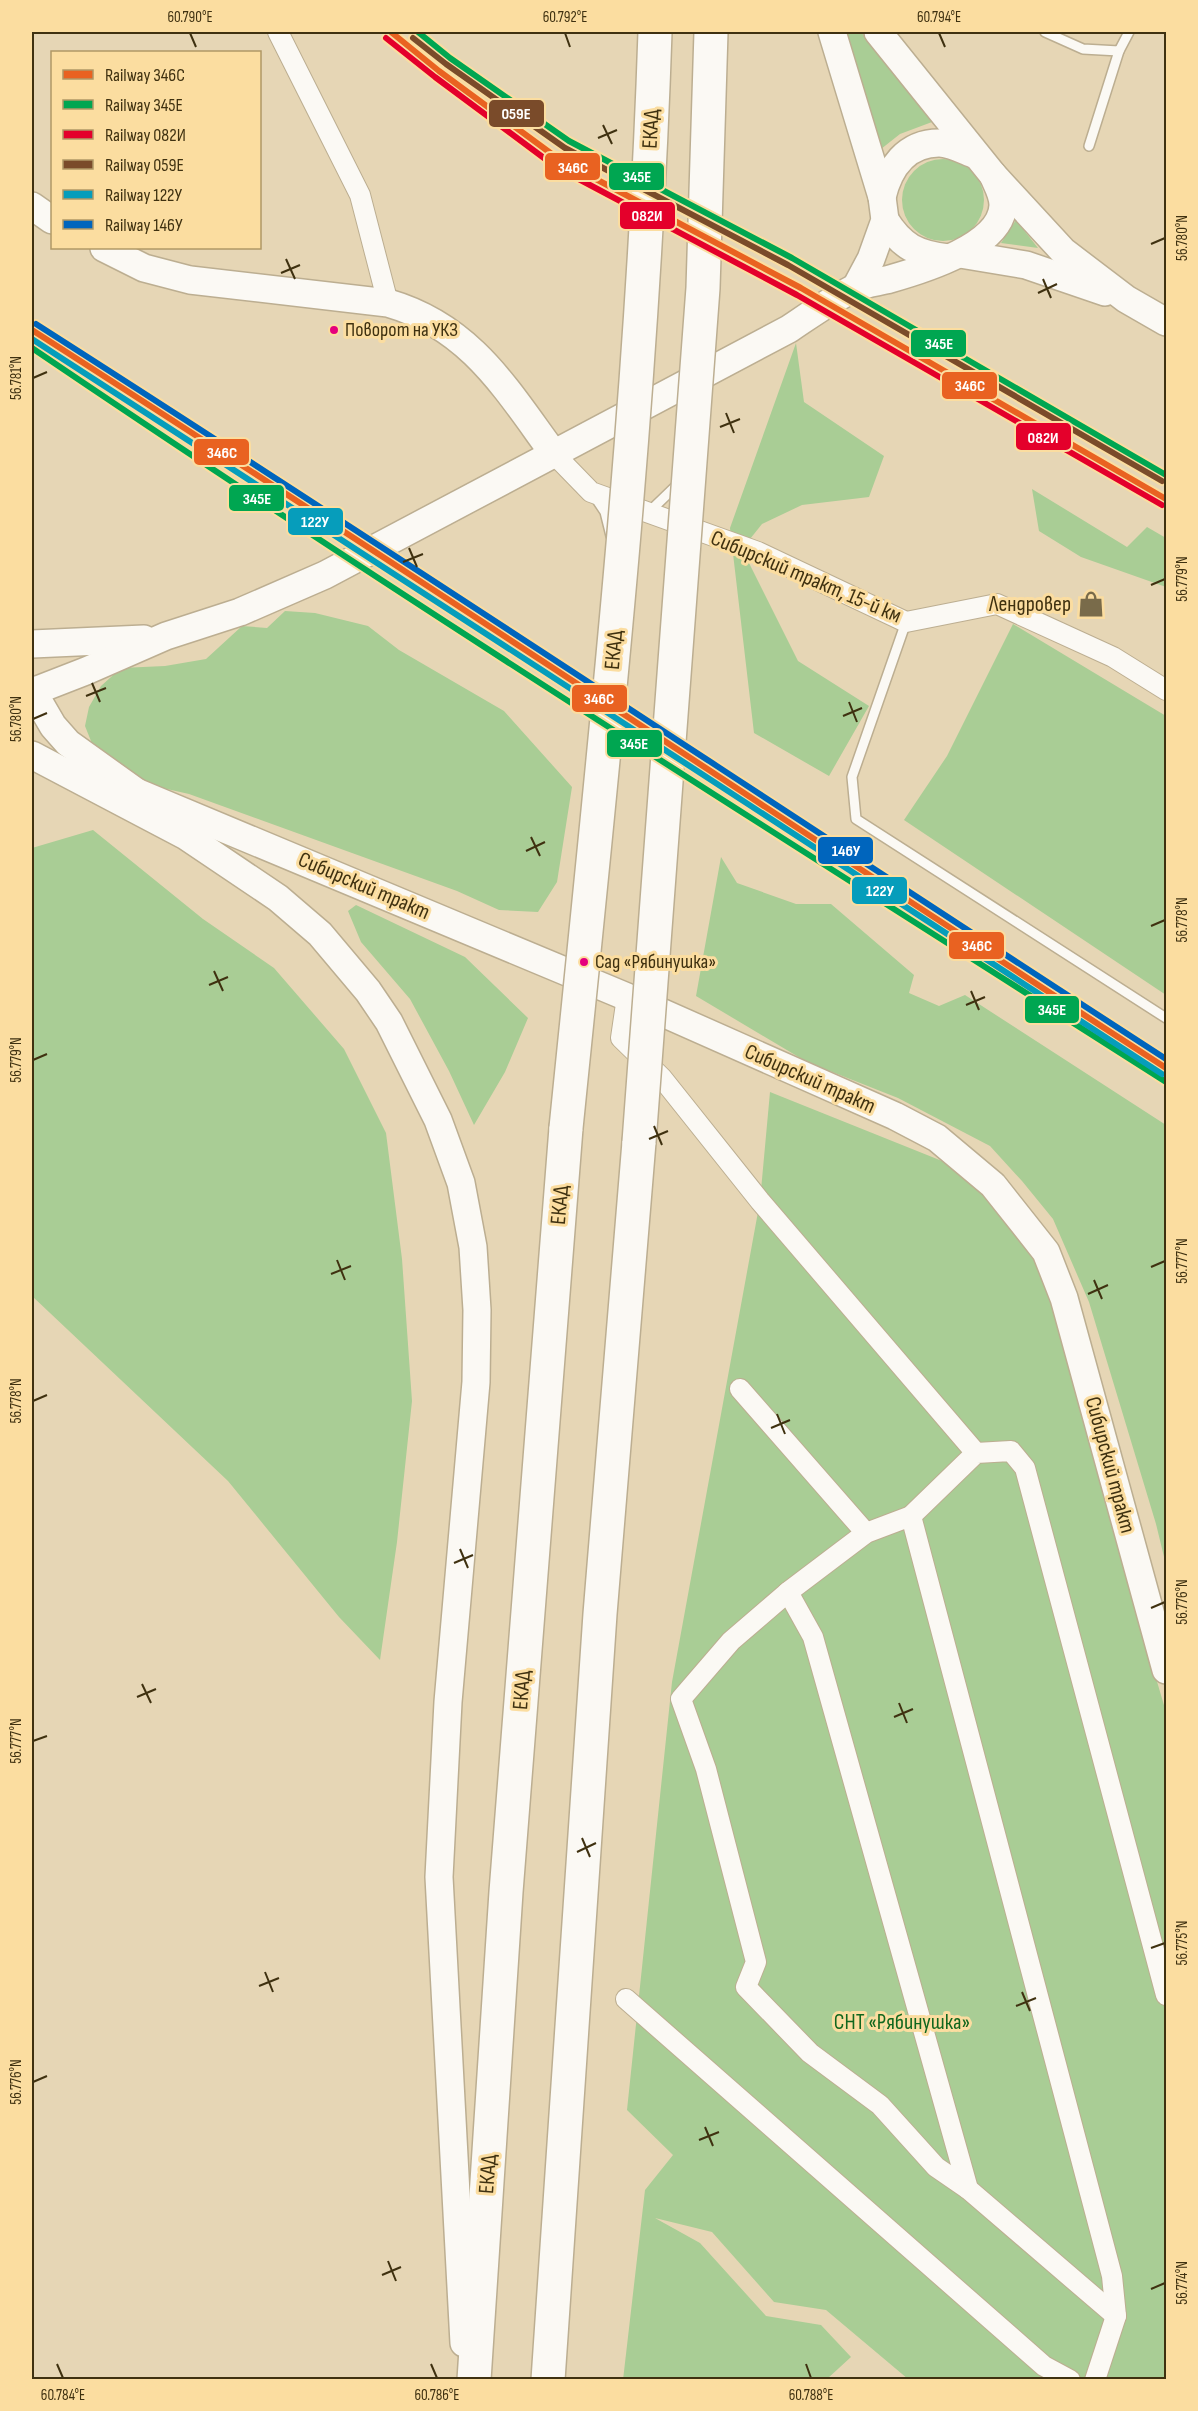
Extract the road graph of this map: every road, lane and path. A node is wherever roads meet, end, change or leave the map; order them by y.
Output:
1 (278, 32) edge
2 (654, 32) edge
3 (711, 32) edge
4 (832, 32) edge
5 (878, 32) edge
6 (1046, 32) edge
7 (1129, 32) edge
8 (1119, 51) junction
9 (1089, 146) dead end
10 (985, 165) junction
11 (32, 206) edge
12 (884, 208) junction
13 (51, 219) edge
14 (107, 249) edge
15 (954, 256) junction
16 (856, 287) junction
17 (1126, 299) junction
18 (388, 303) junction
19 (1167, 322) edge
20 (554, 454) junction
21 (690, 473) dead end
22 (591, 492) junction
23 (648, 514) junction
24 (623, 579) dead end
25 (906, 622) junction
26 (166, 636) junction
27 (32, 644) edge
28 (86, 671) junction
29 (1167, 690) edge
30 (32, 691) edge
31 (84, 753) junction
32 (32, 754) edge
33 (135, 791) junction
34 (627, 997) junction
35 (1167, 1018) edge
36 (740, 1389) dead end
37 (976, 1453) junction
38 (911, 1516) junction
39 (866, 1533) junction
40 (788, 1592) junction
41 (1167, 1670) edge
42 (1167, 1995) edge
43 (626, 1999) dead end
44 (968, 2189) junction
45 (1116, 2316) junction
46 (466, 2379) edge
47 (474, 2379) edge
48 (548, 2379) edge
49 (1070, 2379) edge
50 (1095, 2379) edge

1 - 18 street
2 - 47 highway, ЕКАД, bridge
3 - 48 highway, bridge
4 - 12 main road
5 - 10 main road
6 - 8 lane
7 - 8 lane
8 - 9 lane
10 - 12 main road
10 - 15 main road
10 - 17 main road
11 - 13 main road
12 - 15 main road
12 - 16 main road
14 - 18 main road
15 - 16 main road
15 - 17 main road
16 - 20 main road
17 - 19 main road
18 - 20 main road
20 - 22 street, Сибирский тракт, 15-й км
20 - 26 main road
21 - 23 lane
22 - 23 street, Сибирский тракт, 15-й км
22 - 24 lane
23 - 25 street, Сибирский тракт, 15-й км
25 - 29 street, Сибирский тракт, 15-й км
25 - 35 lane
26 - 27 main road
26 - 28 main road
28 - 30 main road
28 - 31 main road
30 - 31 main road, Сибирский тракт
31 - 33 main road, Сибирский тракт
32 - 33 main road, Сибирский тракт
32 - 46 main road
33 - 34 main road, Сибирский тракт
34 - 37 street
34 - 41 main road, Сибирский тракт
36 - 39 street
37 - 38 street
37 - 42 street
38 - 39 street
38 - 45 street
39 - 40 street
40 - 44 street
40 - 44 street
43 - 49 street
44 - 45 street
45 - 50 street

